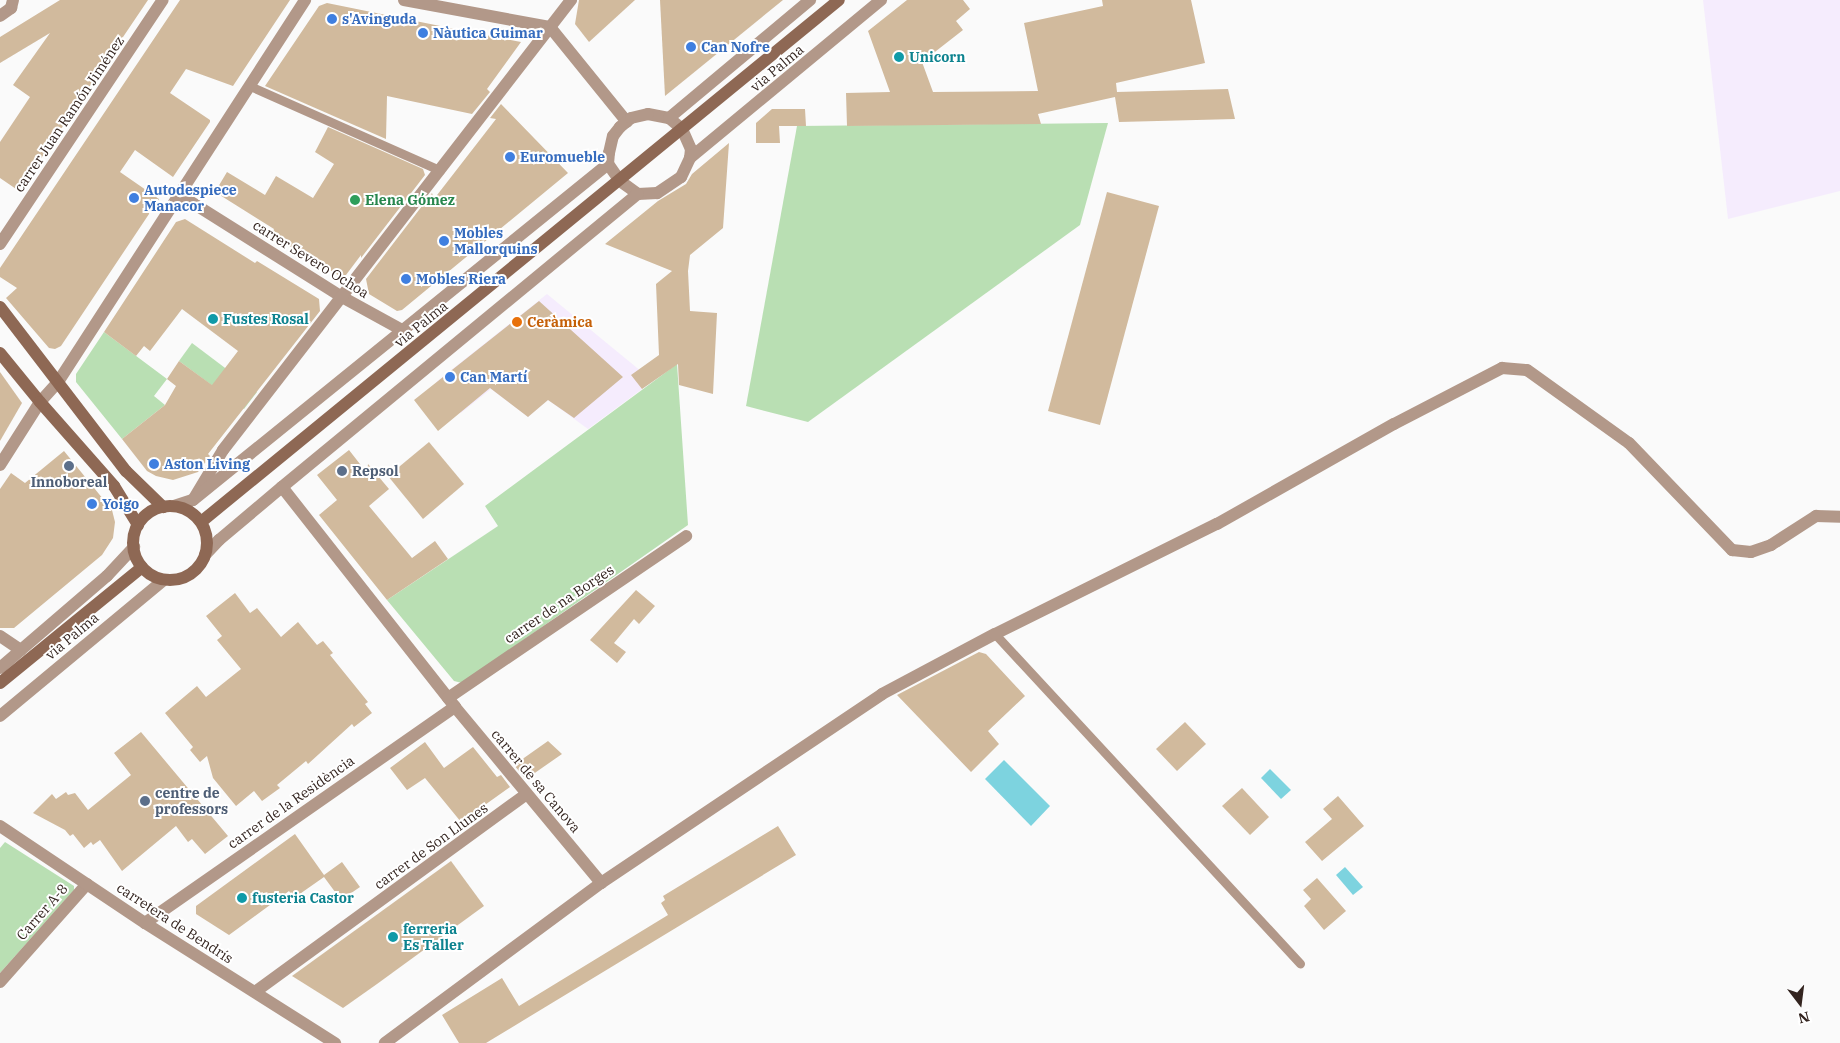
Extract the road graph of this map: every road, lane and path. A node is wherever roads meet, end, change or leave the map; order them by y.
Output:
1 (13, 0) edge
2 (163, 0) edge
3 (305, 0) edge
4 (404, 0) edge
5 (472, 0) edge
6 (571, 0) edge
7 (810, 0) edge
8 (839, 0) edge
9 (881, 0) edge
10 (472, 13) junction
11 (0, 16) edge
12 (550, 27) junction
13 (250, 86) junction
14 (669, 118) junction
15 (626, 122) junction
16 (682, 129) junction
17 (690, 158) junction
18 (608, 164) junction
19 (440, 170) junction
20 (620, 180) junction
21 (638, 194) junction
22 (180, 195) junction
23 (0, 244) edge
24 (342, 297) junction
25 (0, 307) edge
26 (402, 330) junction
27 (0, 353) edge
28 (58, 382) junction
29 (40, 402) junction
30 (0, 465) edge
31 (282, 487) junction
32 (193, 500) junction
33 (169, 507) junction
34 (1840, 518) edge
35 (201, 522) junction
36 (138, 525) junction
37 (686, 536) dead end
38 (134, 547) junction
39 (205, 555) junction
40 (142, 567) junction
41 (164, 580) junction
42 (995, 634) junction
43 (0, 636) edge
44 (20, 650) junction
45 (0, 668) edge
46 (0, 683) edge
47 (452, 703) junction
48 (0, 716) edge
49 (527, 794) junction
50 (0, 826) edge
51 (601, 883) junction
52 (87, 884) junction
53 (145, 922) junction
54 (1300, 964) dead end
55 (0, 982) edge
56 (255, 992) junction
57 (335, 1043) edge
58 (385, 1043) edge

1 - 11 street
2 - 23 street, carrer Juan Ramón Jiménez
3 - 13 street
4 - 10 street
5 - 10 street
6 - 12 street
7 - 14 street
8 - 16 main road, via Palma
9 - 17 street, via Palma
10 - 12 street
12 - 15 street
12 - 19 street
13 - 19 lane
13 - 22 street
14 - 15 street
14 - 16 street
15 - 18 street
16 - 17 street
16 - 20 main road, via Palma
17 - 21 street
18 - 20 street
18 - 26 street, via Palma
19 - 24 street
20 - 21 street
20 - 35 main road, via Palma
21 - 31 street
22 - 24 street, carrer Severo Ochoa
22 - 28 street
24 - 26 street, carrer Severo Ochoa
24 - 32 street
25 - 28 main road
26 - 32 street, via Palma
27 - 29 main road
28 - 29 street
28 - 33 main road
29 - 30 street
29 - 36 main road
31 - 39 street
31 - 47 street, carrer de sa Canova
32 - 33 street, via Palma
33 - 35 main road
33 - 36 main road
34 - 42 street
35 - 39 main road
36 - 38 main road
37 - 47 street, carrer de na Borges
38 - 40 main road
38 - 44 street, via Palma
39 - 41 main road
40 - 41 main road
40 - 46 main road
41 - 48 street, via Palma
42 - 51 street
42 - 54 lane
43 - 44 street
44 - 45 street, via Palma
47 - 49 street, carrer de sa Canova
47 - 53 street, carrer de la Residència
49 - 51 street, carrer de sa Canova
49 - 56 street, carrer de Son Llunes
50 - 52 street, carretera de Bendrís
51 - 58 street
52 - 53 street, carretera de Bendrís
52 - 55 street, Carrer A-8
53 - 56 street, carretera de Bendrís
56 - 57 street, carretera de Bendrís

